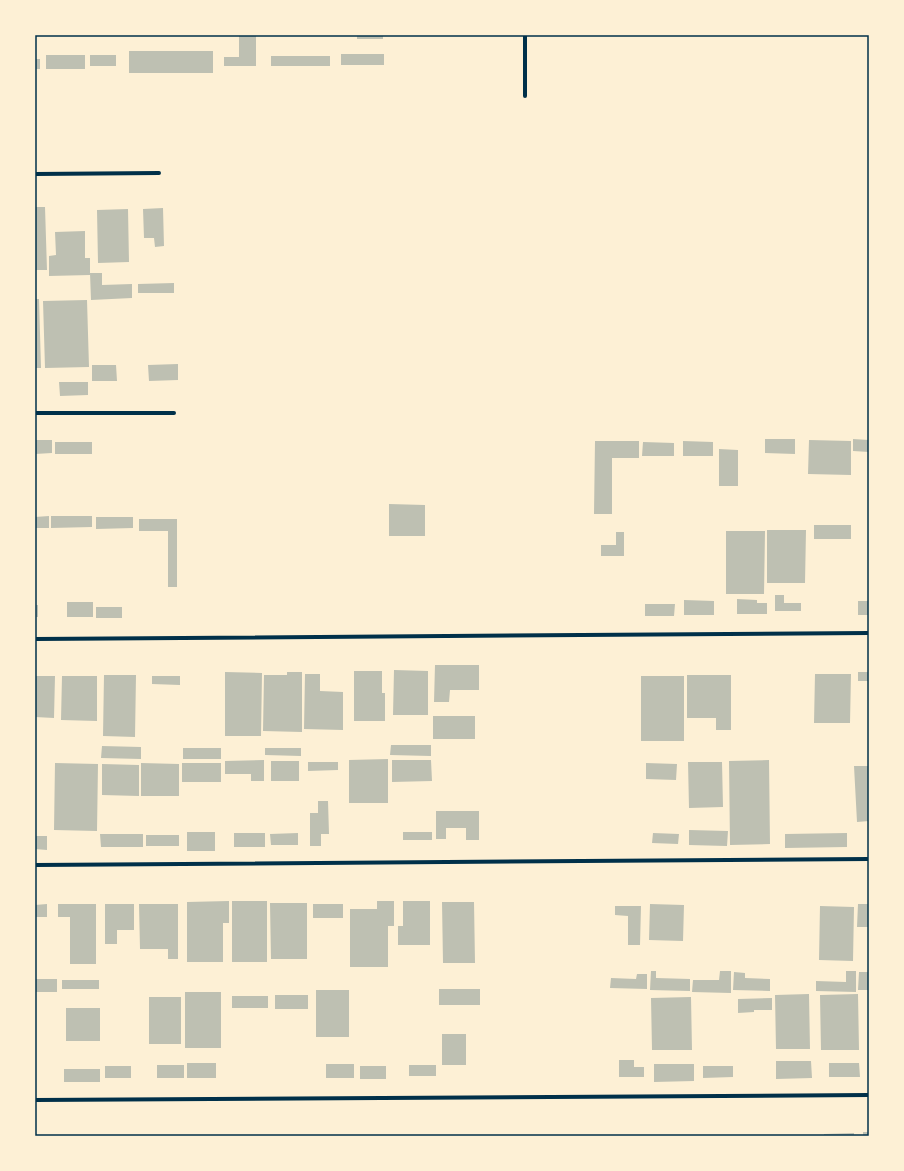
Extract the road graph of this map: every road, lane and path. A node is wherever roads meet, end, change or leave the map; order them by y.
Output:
1 (525, 35) edge
2 (525, 96) dead end
3 (160, 173) dead end
4 (35, 174) edge
5 (35, 413) edge
6 (174, 413) dead end
7 (869, 633) edge
8 (35, 639) edge
9 (869, 859) edge
10 (35, 865) edge
11 (869, 1095) edge
12 (35, 1100) edge

1 - 2 street
3 - 4 street
5 - 6 street
7 - 8 street
9 - 10 street
11 - 12 street

